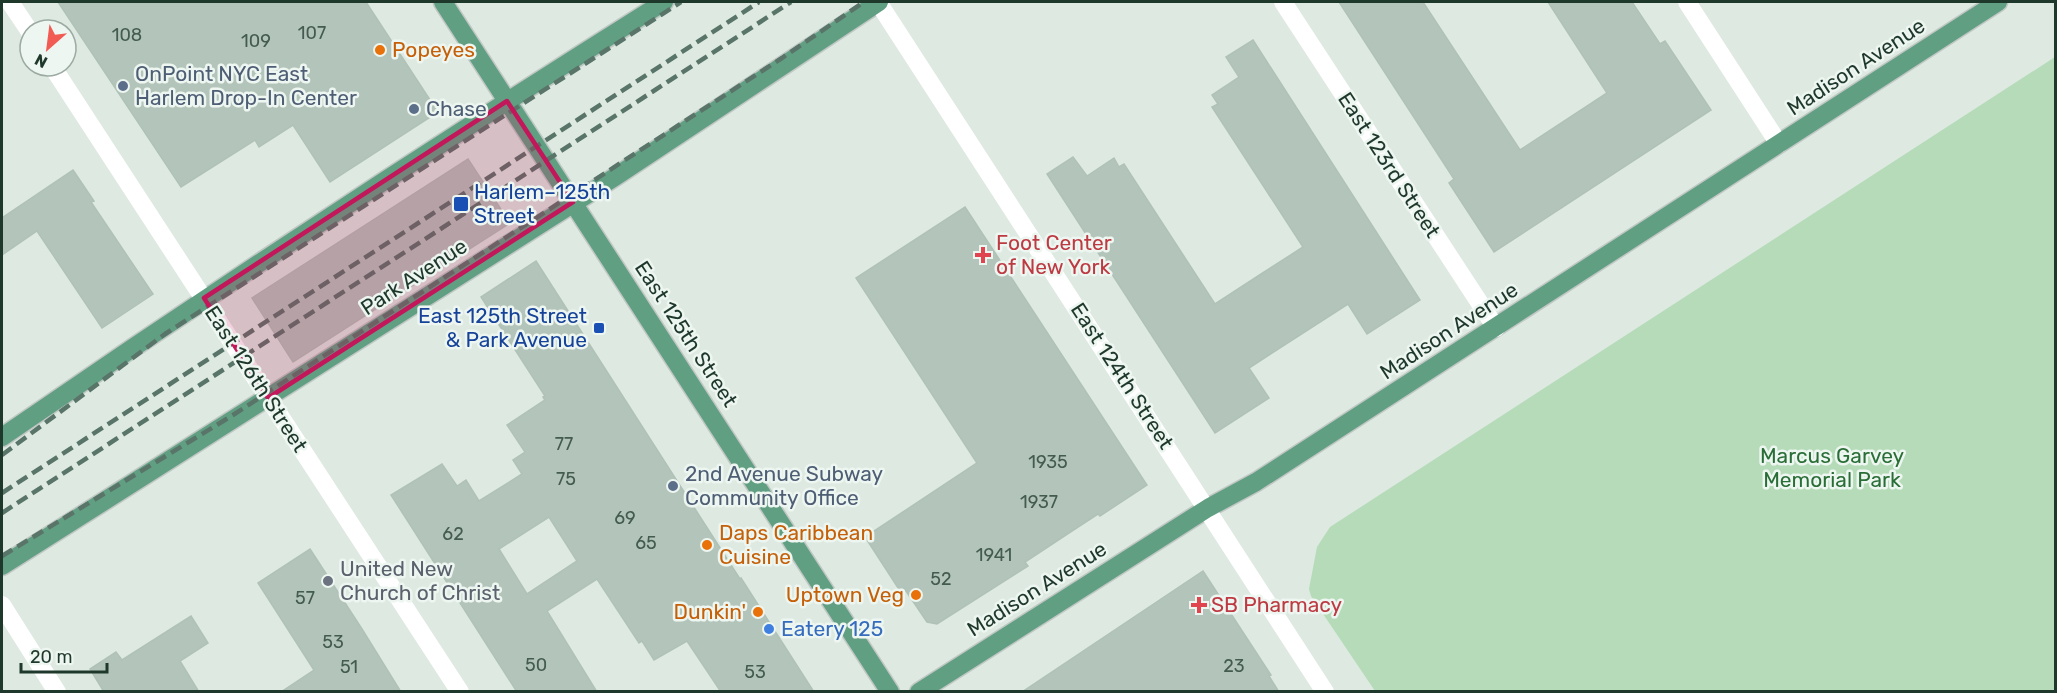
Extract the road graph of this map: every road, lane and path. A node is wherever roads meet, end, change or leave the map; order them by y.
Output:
1 (10, 2) edge
2 (443, 2) edge
3 (664, 2) edge
4 (878, 2) edge
5 (1283, 2) edge
6 (1687, 2) edge
7 (1998, 2) edge
8 (21, 18) edge
9 (60, 78) edge
10 (507, 101) junction
11 (1779, 144) junction
12 (573, 202) junction
13 (204, 298) junction
14 (1496, 328) junction
15 (268, 398) junction
16 (2, 436) edge
17 (1208, 508) junction
18 (2, 566) edge
19 (2, 605) edge
20 (57, 692) edge
21 (460, 692) edge
22 (890, 692) edge
23 (919, 692) edge
24 (1326, 692) edge

1 - 8 street
2 - 10 main road, East 125th Street
3 - 10 main road
4 - 12 main road, Park Avenue
4 - 17 street, East 124th Street
5 - 14 street, East 123rd Street
6 - 11 street
7 - 11 main road, Madison Avenue
9 - 13 street, East 126th Street
10 - 12 main road, East 125th Street
10 - 13 main road
11 - 14 main road, Madison Avenue
12 - 15 main road, Park Avenue
12 - 22 main road, East 125th Street
13 - 15 street, East 126th Street
13 - 16 main road
14 - 17 main road, Madison Avenue
15 - 18 main road, Park Avenue
15 - 21 street, East 126th Street
17 - 23 main road, Madison Avenue
17 - 24 street, East 124th Street
19 - 20 street

